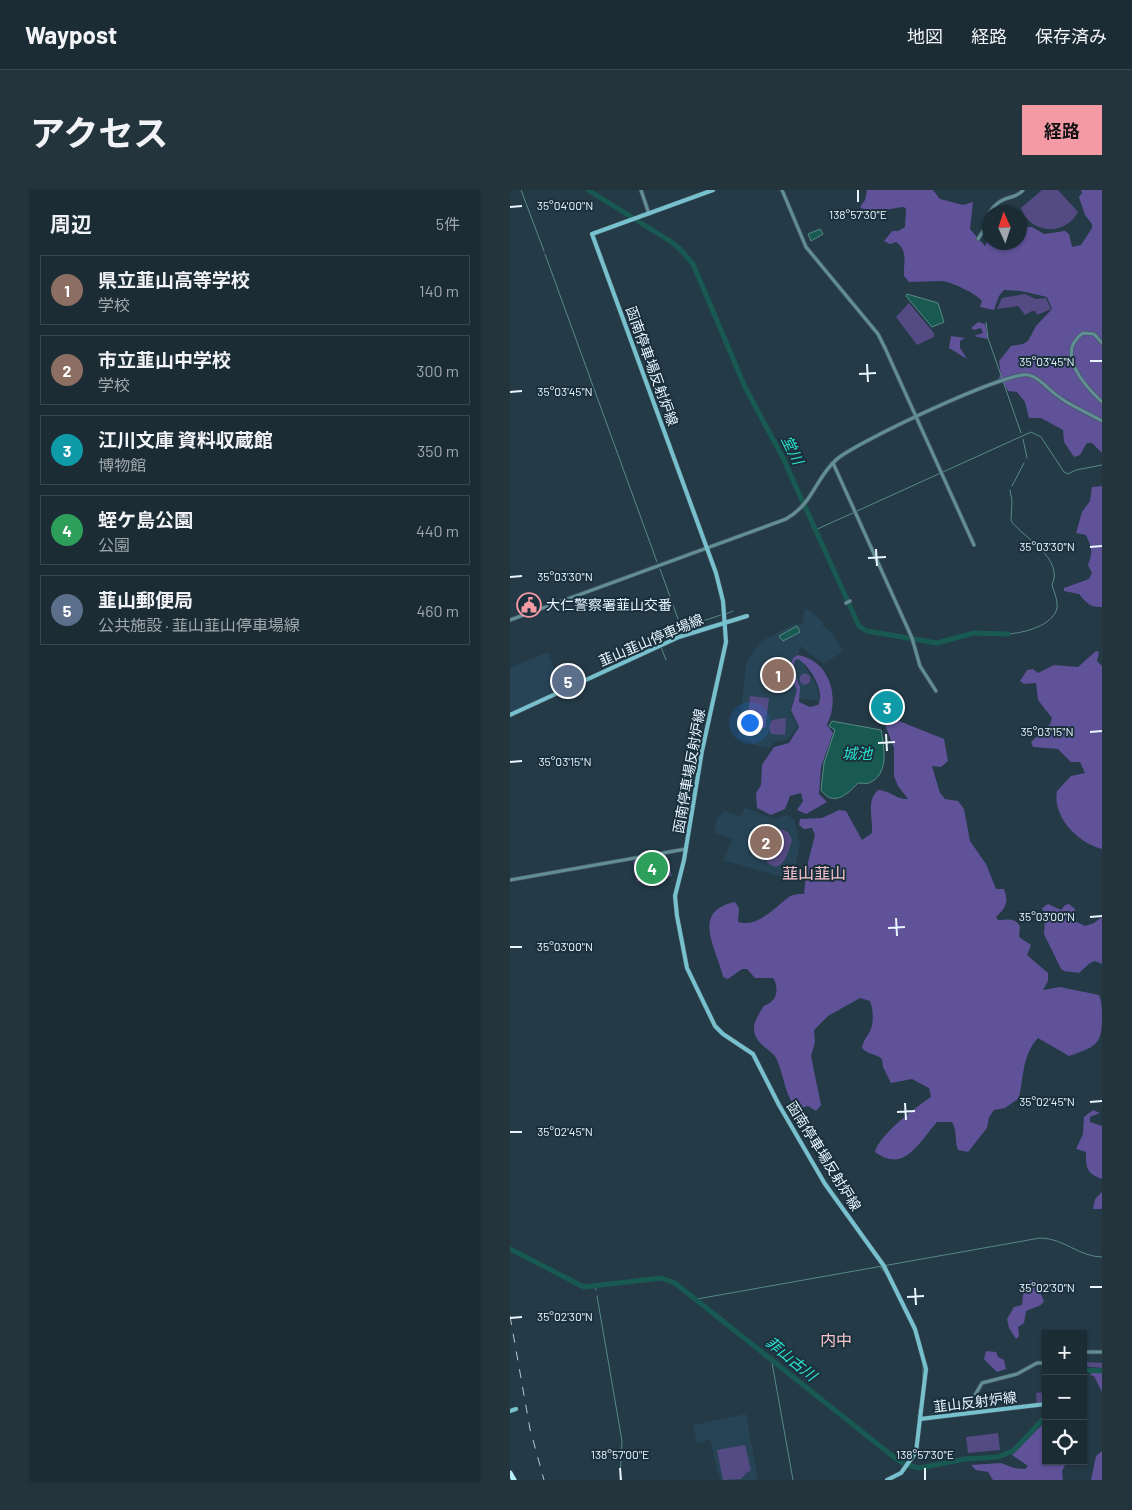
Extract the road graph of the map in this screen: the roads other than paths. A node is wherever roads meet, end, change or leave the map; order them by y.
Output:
1 (641, 190) edge
2 (713, 190) edge
3 (782, 190) edge
4 (1023, 190) edge
5 (996, 205) edge
6 (649, 214) junction
7 (982, 233) edge
8 (978, 239) dead end
9 (1102, 343) edge
10 (1102, 402) edge
11 (917, 417) junction
12 (1102, 421) edge
13 (833, 463) junction
14 (974, 545) dead end
15 (706, 548) junction
16 (747, 616) dead end
17 (510, 620) edge
18 (724, 622) junction
19 (936, 691) dead end
20 (510, 715) edge
21 (686, 849) junction
22 (510, 880) edge
23 (1087, 1352) edge
24 (1102, 1352) edge
25 (1042, 1363) edge
26 (1042, 1404) edge
27 (516, 1409) dead end
28 (510, 1411) edge
29 (964, 1414) junction
30 (920, 1419) junction
31 (510, 1473) edge
32 (514, 1480) edge
33 (887, 1480) edge

1 - 6 street
2 - 6 main road, 函南停車場反射炉線
3 - 11 street
4 - 5 street
6 - 15 main road, 函南停車場反射炉線
7 - 8 street
9 - 10 street
11 - 12 street
11 - 13 street
11 - 14 street
13 - 15 street
13 - 19 street
15 - 17 street
15 - 18 main road, 函南停車場反射炉線
16 - 18 main road, 韮山韮山停車場線
18 - 20 main road, 韮山韮山停車場線
18 - 21 main road, 函南停車場反射炉線
21 - 22 street
21 - 30 main road, 函南停車場反射炉線
23 - 24 street
25 - 29 street
26 - 29 main road, 韮山反射炉線
27 - 28 main road
29 - 30 main road, 韮山反射炉線
30 - 33 main road, 韮山反射炉線
31 - 32 highway

